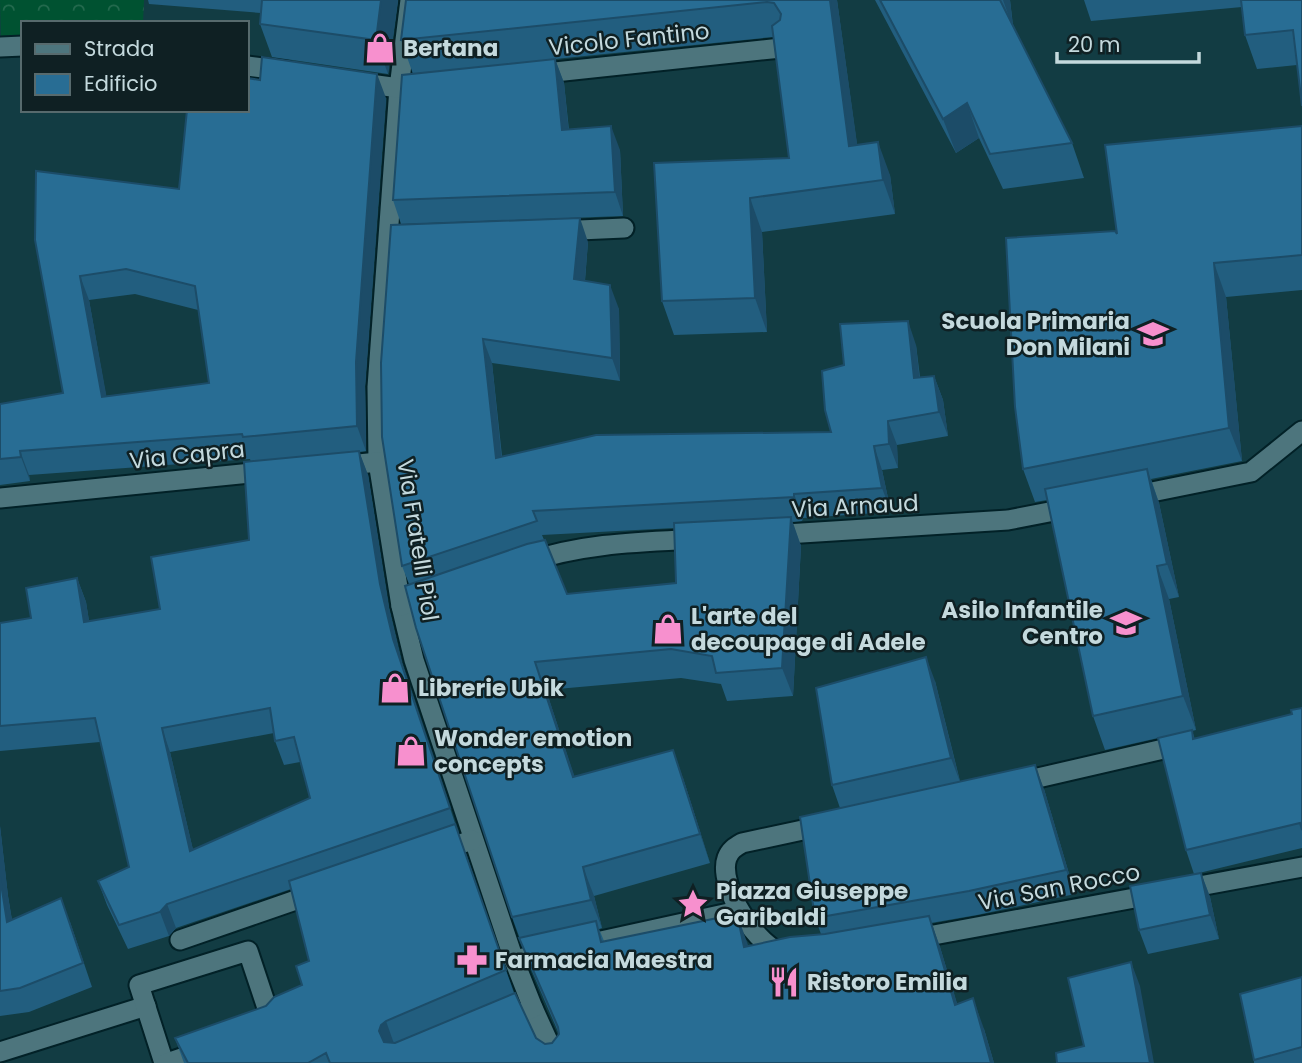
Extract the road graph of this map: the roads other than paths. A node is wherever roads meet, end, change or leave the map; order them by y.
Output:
1 (410, 0) edge
2 (21, 46) edge
3 (0, 47) edge
4 (780, 48) edge
5 (248, 66) edge
6 (312, 75) edge
7 (521, 75) edge
8 (339, 80) edge
9 (440, 84) edge
10 (399, 88) junction
11 (624, 228) dead end
12 (541, 231) edge
13 (1302, 431) edge
14 (379, 462) junction
15 (319, 467) edge
16 (291, 470) edge
17 (0, 498) edge
18 (1119, 498) edge
19 (1094, 503) edge
20 (749, 536) edge
21 (721, 538) edge
22 (510, 568) edge
23 (450, 589) edge
24 (401, 606) junction
25 (1204, 740) edge
26 (992, 788) edge
27 (847, 821) edge
28 (472, 840) junction
29 (422, 857) edge
30 (1302, 867) edge
31 (332, 888) edge
32 (738, 911) junction
33 (180, 940) dead end
34 (890, 943) edge
35 (810, 955) edge
36 (513, 960) junction
37 (146, 1006) junction
38 (533, 1008) junction
39 (486, 1027) edge
40 (246, 1035) edge
41 (220, 1044) edge
42 (0, 1052) edge
43 (166, 1063) edge
44 (558, 1063) edge

1 - 10 street, Via Fratelli Piol
2 - 3 street
4 - 7 street, Vicolo Fantino
5 - 6 street
8 - 10 street
9 - 10 street
10 - 14 street, Via Fratelli Piol
11 - 12 street
13 - 18 street
14 - 15 street
14 - 24 street, Via Fratelli Piol
16 - 17 street, Via Capra
19 - 20 street, Via Arnaud
21 - 22 street
23 - 24 street
24 - 28 street, Via Fratelli Piol
25 - 26 street
27 - 32 street
28 - 29 street
28 - 36 street, Via Fratelli Piol
30 - 34 street, Via San Rocco
31 - 33 street
32 - 35 street
32 - 36 street
36 - 38 street, Via Fratelli Piol
37 - 40 street
37 - 42 street
37 - 43 street
38 - 39 street
38 - 44 street, Via Fratelli Piol
41 - 43 street

